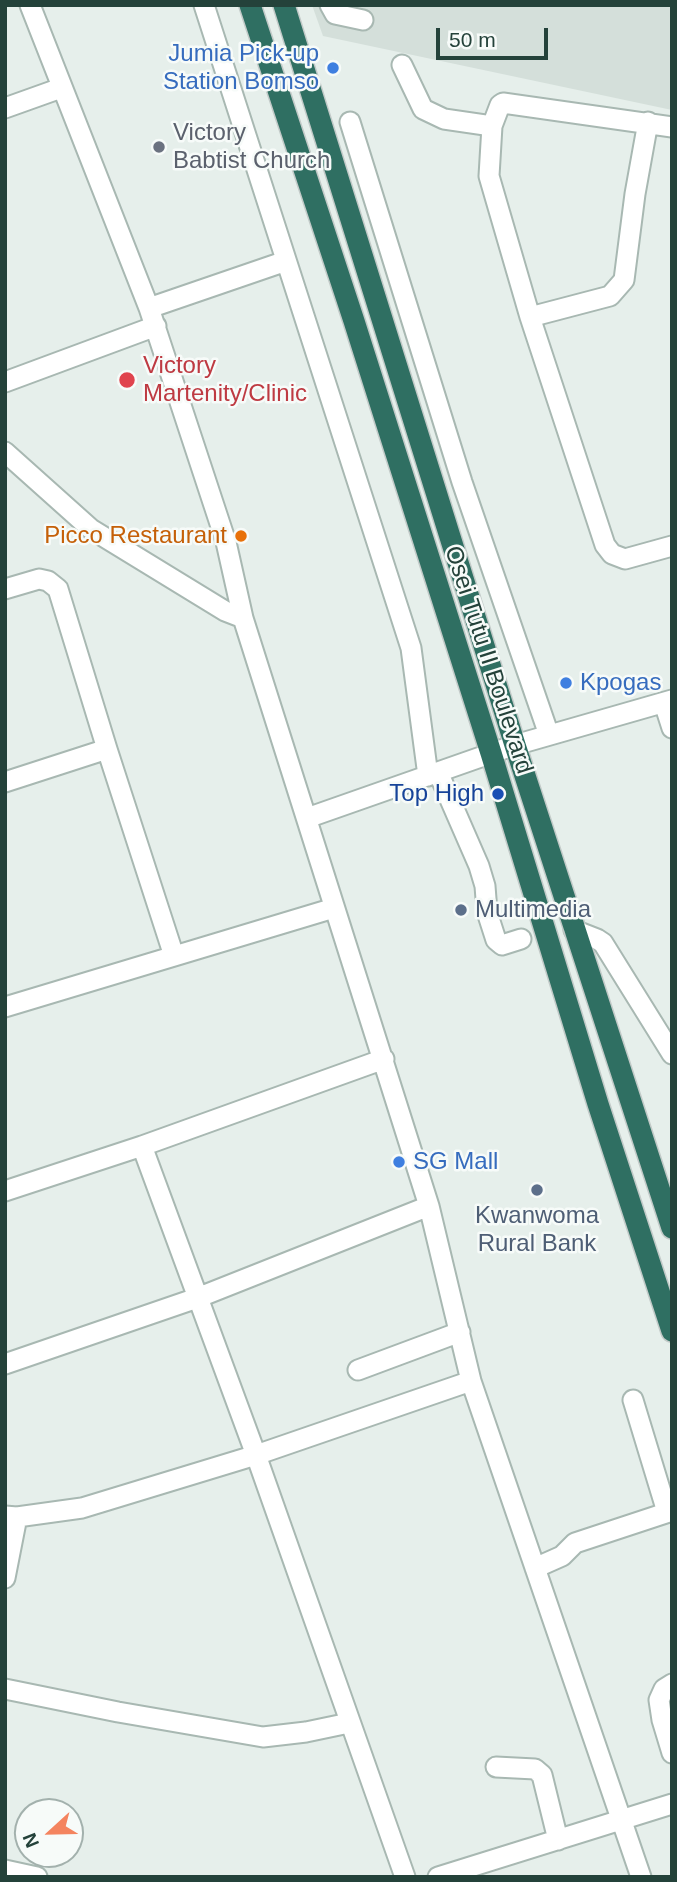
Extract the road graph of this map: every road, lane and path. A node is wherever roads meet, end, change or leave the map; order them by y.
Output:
1 (30, 5) edge
2 (204, 5) edge
3 (250, 5) edge
4 (284, 5) edge
5 (330, 5) edge
6 (363, 20) dead end
7 (402, 65) dead end
8 (61, 88) junction
9 (5, 108) edge
10 (350, 122) dead end
11 (648, 122) junction
12 (492, 126) junction
13 (672, 127) edge
14 (286, 261) junction
15 (152, 317) junction
16 (530, 317) junction
17 (5, 382) edge
18 (5, 452) edge
19 (672, 546) edge
20 (5, 589) edge
21 (243, 618) junction
22 (668, 702) edge
23 (672, 728) edge
24 (549, 735) junction
25 (515, 745) junction
26 (107, 749) junction
27 (491, 753) junction
28 (433, 774) junction
29 (5, 782) edge
30 (307, 818) junction
31 (334, 908) junction
32 (574, 930) junction
33 (521, 939) dead end
34 (174, 956) junction
35 (5, 1007) edge
36 (672, 1054) edge
37 (384, 1059) junction
38 (142, 1146) junction
39 (5, 1191) edge
40 (429, 1206) junction
41 (672, 1228) edge
42 (197, 1297) junction
43 (672, 1331) edge
44 (460, 1332) junction
45 (5, 1364) edge
46 (358, 1370) dead end
47 (471, 1381) junction
48 (633, 1400) dead end
49 (256, 1455) junction
50 (670, 1511) edge
51 (11, 1516) edge
52 (535, 1568) junction
53 (5, 1578) edge
54 (672, 1684) edge
55 (5, 1689) edge
56 (349, 1723) junction
57 (672, 1754) edge
58 (496, 1767) dead end
59 (672, 1804) edge
60 (622, 1821) junction
61 (558, 1840) junction
62 (405, 1877) edge
63 (438, 1877) edge
64 (641, 1877) edge

1 - 8 street
2 - 14 street
3 - 27 highway, Osei Tutu II Boulevard
4 - 25 highway, Osei Tutu II Boulevard
5 - 6 street
7 - 12 street
8 - 9 street
8 - 15 street
10 - 24 street
11 - 12 street
11 - 13 street
11 - 16 street
12 - 16 street
14 - 15 street
14 - 28 street
15 - 17 street
15 - 21 street
16 - 19 street
18 - 21 street
20 - 26 street
21 - 30 street
22 - 23 street
22 - 24 street
24 - 25 street
25 - 27 street
25 - 32 highway, Osei Tutu II Boulevard
26 - 29 street
26 - 34 street
27 - 28 street
27 - 43 highway, Osei Tutu II Boulevard
28 - 30 street
28 - 33 street
30 - 31 street
31 - 34 street
31 - 37 street
32 - 36 street
32 - 41 highway, Osei Tutu II Boulevard
34 - 35 street
37 - 38 street
37 - 40 street
38 - 39 street
38 - 42 street
40 - 42 street
40 - 44 street
42 - 45 street
42 - 49 street
44 - 46 street
44 - 47 street
47 - 49 street
47 - 52 street
48 - 50 street
49 - 51 street
49 - 56 street
50 - 52 street
51 - 53 street
52 - 60 street
54 - 57 street
55 - 56 street
56 - 62 street
58 - 61 street
59 - 60 street
60 - 61 street
60 - 64 street
61 - 63 street

